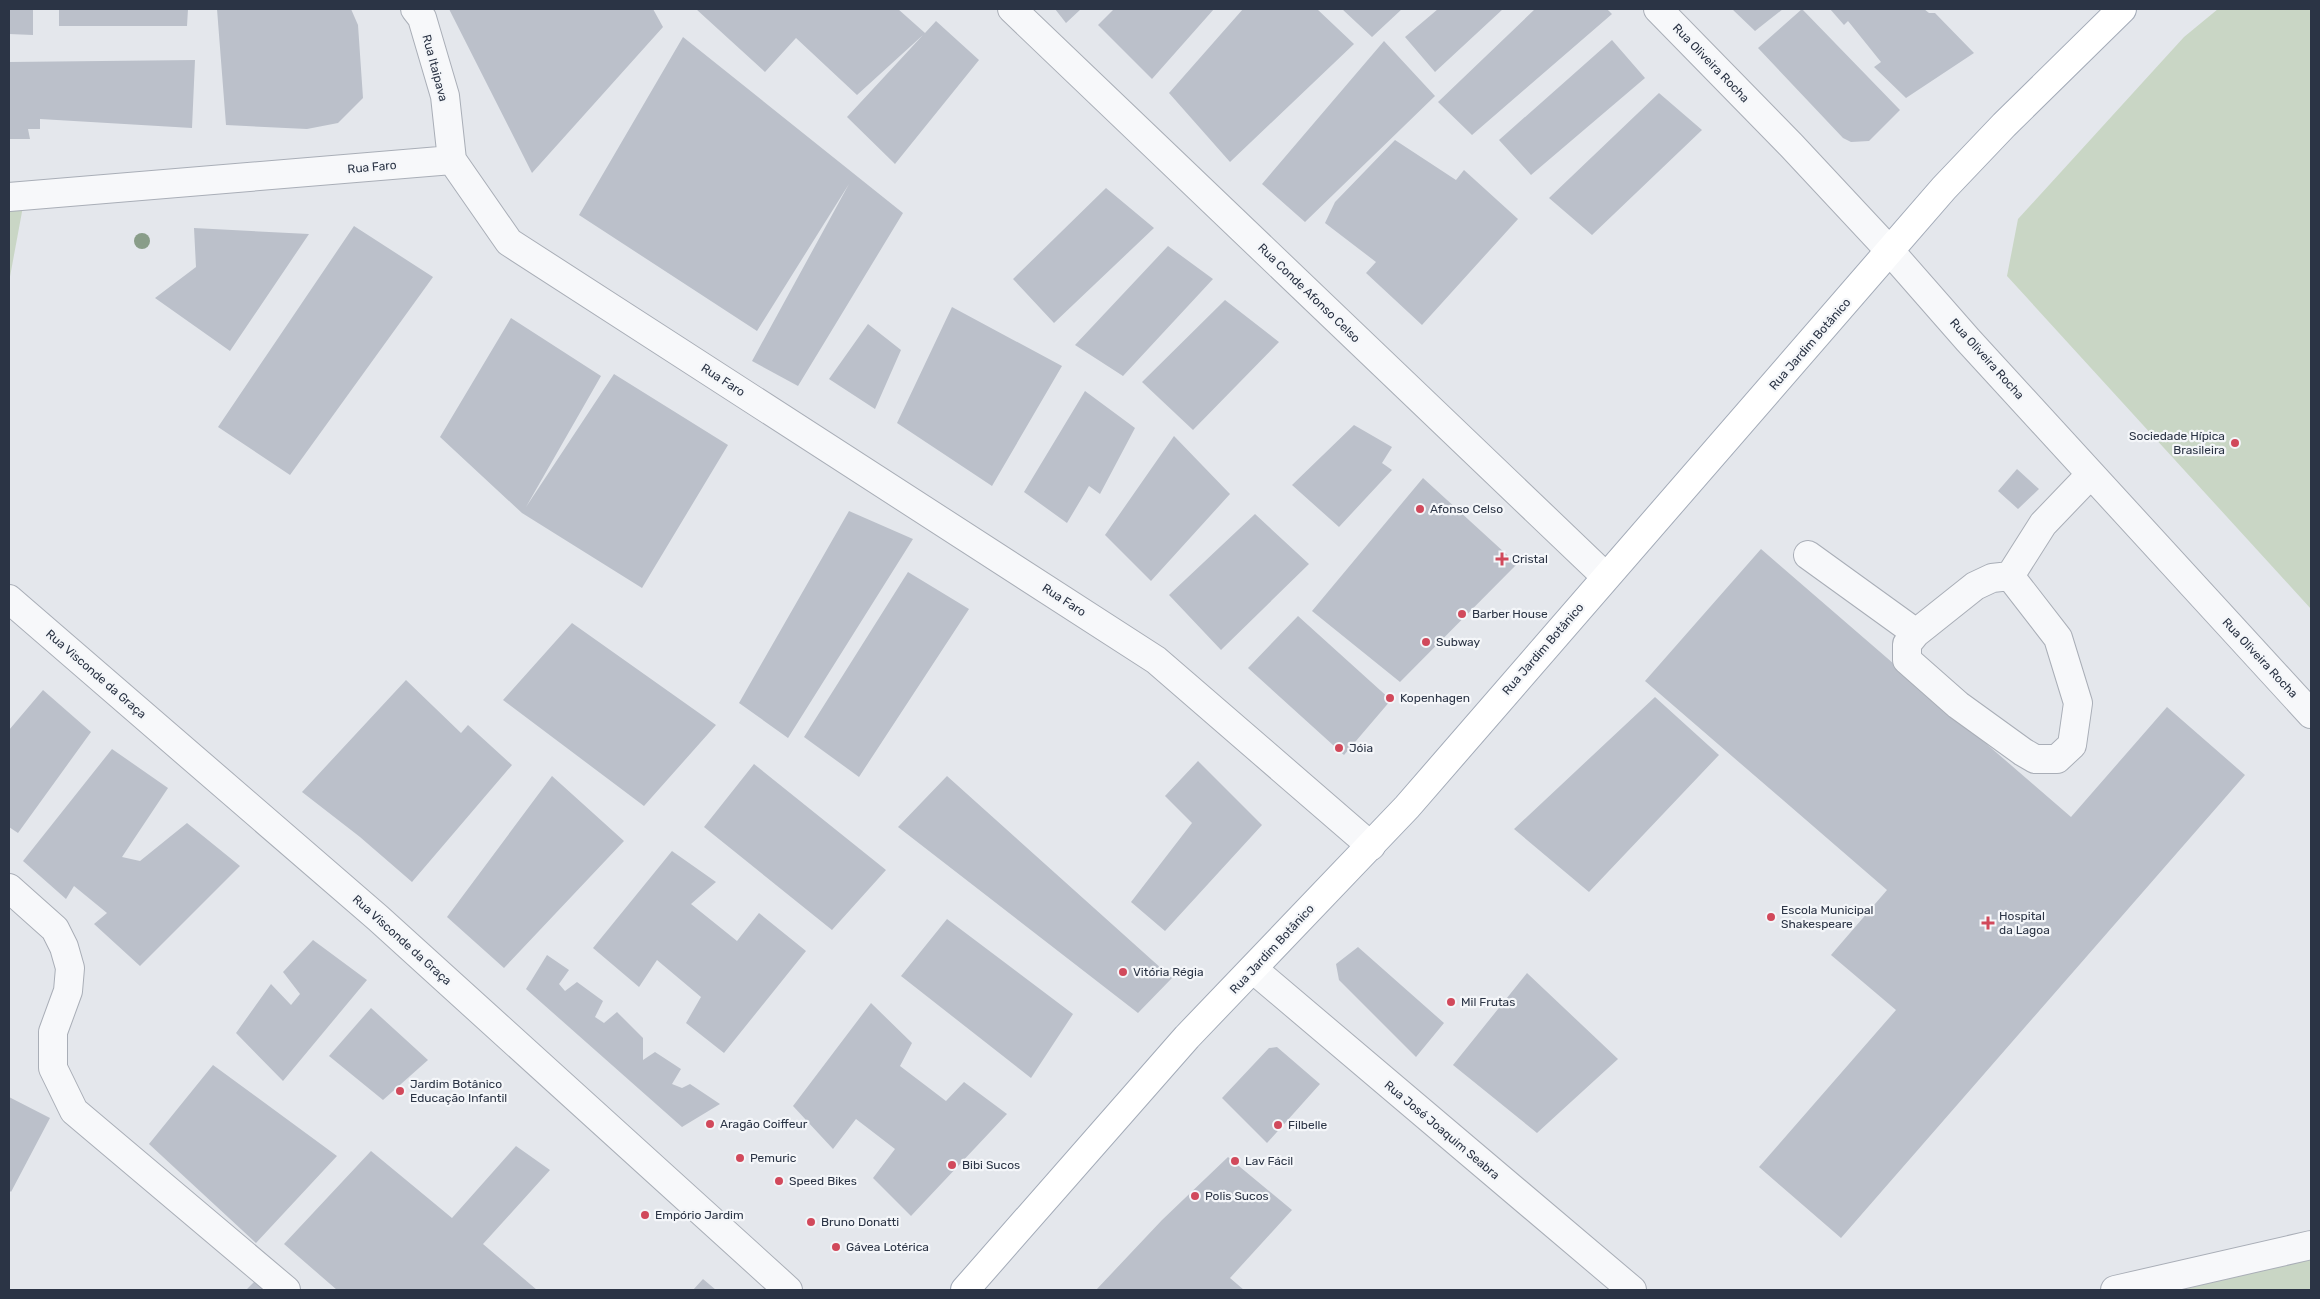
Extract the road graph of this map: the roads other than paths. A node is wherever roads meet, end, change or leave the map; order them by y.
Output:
1 (414, 9) edge
2 (1012, 9) edge
3 (1658, 9) edge
4 (2122, 9) edge
5 (452, 160) junction
6 (9, 197) edge
7 (1890, 251) junction
8 (2091, 474) junction
9 (1808, 555) dead end
10 (1605, 576) junction
11 (2010, 576) junction
12 (9, 599) edge
13 (1916, 633) junction
14 (2311, 714) edge
15 (1370, 846) junction
16 (9, 888) edge
17 (1253, 969) junction
18 (2311, 1245) edge
19 (286, 1290) edge
20 (788, 1290) edge
21 (966, 1290) edge
22 (1632, 1290) edge
23 (2115, 1290) edge

1 - 5 street, Rua Itaipava
2 - 10 street, Rua Conde Afonso Celso
3 - 7 street, Rua Oliveira Rocha
4 - 7 main road, Rua Jardim Botânico
5 - 6 street, Rua Faro
5 - 15 street, Rua Faro
7 - 8 street, Rua Oliveira Rocha
7 - 10 main road, Rua Jardim Botânico
8 - 11 street
8 - 14 street, Rua Oliveira Rocha
9 - 13 street
10 - 15 main road, Rua Jardim Botânico
11 - 13 street
11 - 13 street
12 - 20 street, Rua Visconde da Graça
15 - 17 main road, Rua Jardim Botânico
16 - 19 street
17 - 21 main road, Rua Jardim Botânico
17 - 22 street, Rua José Joaquim Seabra
18 - 23 street

